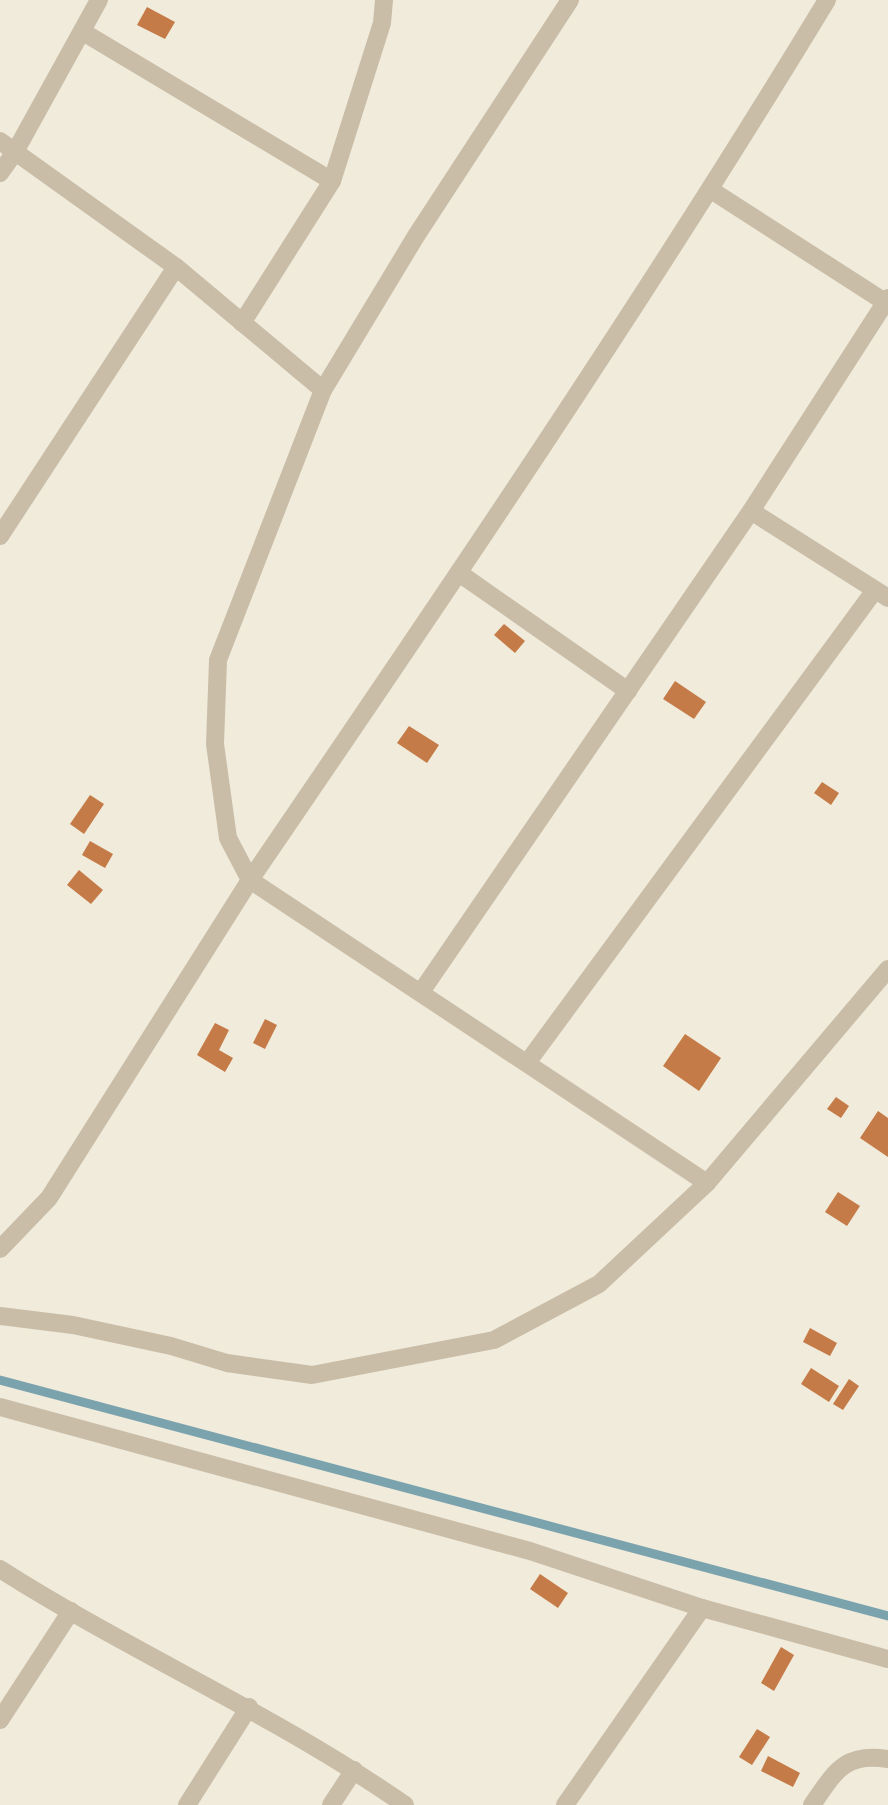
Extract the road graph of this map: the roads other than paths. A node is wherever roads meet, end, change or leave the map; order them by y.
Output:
1 (99, 0) edge
2 (384, 0) edge
3 (570, 0) edge
4 (827, 0) edge
5 (83, 32) junction
6 (0, 141) edge
7 (15, 152) junction
8 (0, 173) edge
9 (332, 181) junction
10 (711, 190) junction
11 (176, 267) junction
12 (887, 301) edge
13 (242, 323) junction
14 (323, 390) junction
15 (751, 511) junction
16 (0, 537) edge
17 (459, 573) junction
18 (881, 594) edge
19 (628, 691) junction
20 (250, 880) junction
21 (888, 969) edge
22 (421, 992) junction
23 (527, 1063) junction
24 (707, 1183) junction
25 (0, 1249) edge
26 (0, 1316) edge
27 (0, 1408) edge
28 (0, 1569) edge
29 (702, 1608) junction
30 (71, 1611) junction
31 (888, 1659) edge
32 (249, 1707) junction
33 (0, 1720) edge
34 (888, 1759) edge
35 (355, 1770) junction
36 (187, 1805) edge
37 (331, 1805) edge
38 (405, 1805) edge
39 (565, 1805) edge
40 (812, 1805) edge

1 - 5 street
2 - 9 street
3 - 14 street
4 - 10 street
5 - 7 street
5 - 9 street
6 - 7 street
7 - 8 street
7 - 11 street
9 - 13 street
10 - 12 street
10 - 17 street
11 - 13 street
11 - 16 street
12 - 15 street
13 - 14 street
14 - 20 street
15 - 18 street
15 - 19 street
17 - 19 street
17 - 20 street
18 - 23 street
19 - 22 street
20 - 22 street
20 - 25 street
21 - 24 street
22 - 23 street
23 - 24 street
24 - 26 street
27 - 29 street
28 - 30 street
29 - 31 street
29 - 39 street
30 - 32 street
30 - 33 street
32 - 35 street
32 - 36 street
34 - 40 street
35 - 37 street
35 - 38 street

